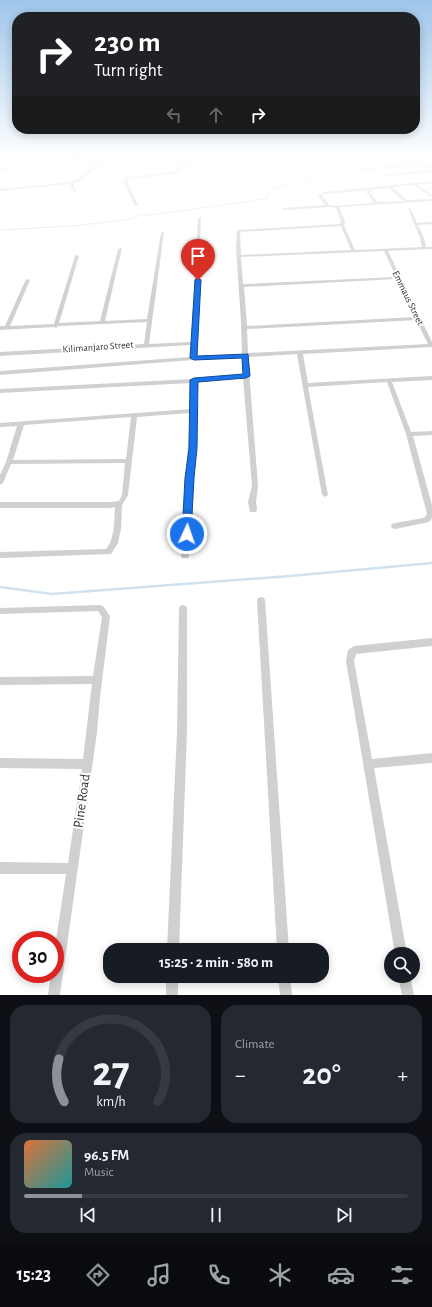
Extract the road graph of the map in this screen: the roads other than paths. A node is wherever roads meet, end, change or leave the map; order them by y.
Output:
1 (135, 202) edge
2 (326, 202) edge
3 (400, 202) edge
4 (376, 204) joint
5 (136, 206) dead end
6 (328, 206) junction
7 (336, 207) junction
8 (284, 209) dead end
9 (409, 209) dead end
10 (200, 218) dead end
11 (432, 223) edge
12 (416, 224) junction
13 (342, 225) junction
14 (163, 232) dead end
15 (424, 248) junction
16 (432, 248) edge
17 (120, 249) dead end
18 (386, 251) junction
19 (354, 252) junction
20 (78, 256) dead end
21 (239, 256) junction
22 (398, 278) junction
23 (28, 280) dead end
24 (241, 286) junction
25 (418, 318) junction
26 (150, 320) junction
27 (102, 322) junction
28 (56, 326) junction
29 (0, 328) edge
30 (8, 328) junction
31 (244, 328) junction
32 (195, 343) junction
33 (146, 344) junction
34 (431, 345) edge
35 (300, 353) junction
36 (0, 354) edge
37 (245, 356) junction
38 (194, 358) junction
39 (0, 373) edge
40 (246, 376) junction
41 (432, 378) edge
42 (194, 380) junction
43 (389, 381) junction
44 (305, 385) junction
45 (0, 391) edge
46 (194, 411) junction
47 (134, 415) junction
48 (0, 424) edge
49 (21, 424) junction
50 (432, 433) edge
51 (409, 434) junction
52 (129, 461) junction
53 (9, 462) junction
54 (0, 483) edge
55 (326, 495) dead end
56 (119, 503) junction
57 (0, 505) edge
58 (253, 510) dead end
59 (432, 514) edge
60 (396, 526) dead end
61 (0, 555) edge
62 (185, 556) dead end
63 (261, 600) dead end
64 (183, 608) dead end
65 (0, 611) edge
66 (432, 642) edge
67 (97, 680) junction
68 (0, 681) edge
69 (432, 758) edge
70 (0, 763) edge
71 (87, 764) junction
72 (368, 764) junction
73 (0, 868) edge
74 (72, 869) junction
75 (173, 943) edge
76 (283, 943) edge
77 (400, 947) edge
78 (172, 983) edge
79 (285, 983) edge
80 (405, 983) edge
81 (54, 995) edge
82 (172, 995) edge
83 (286, 995) edge
84 (408, 995) edge

1 - 5 street
2 - 6 street
3 - 4 street
4 - 7 street
6 - 7 street
6 - 8 street
7 - 13 street
9 - 12 street
10 - 32 street
11 - 12 street
12 - 15 street
13 - 19 street
13 - 21 street
14 - 26 street
15 - 16 street
15 - 18 street
17 - 27 street
18 - 19 street
18 - 22 street, Emmaus Street
19 - 21 street
20 - 28 street
21 - 24 street
22 - 24 street
22 - 25 street, Emmaus Street
23 - 30 street
24 - 31 street
25 - 31 street
25 - 34 street, Emmaus Street
26 - 27 street
26 - 33 street
27 - 28 street
28 - 30 street
29 - 30 street
31 - 37 street
32 - 33 street, Kilimanjaro Street
32 - 38 street
33 - 36 street, Kilimanjaro Street
34 - 35 street
35 - 37 street
35 - 44 street
37 - 38 street
37 - 40 street
38 - 39 street
40 - 42 street
40 - 58 street
41 - 43 street
42 - 45 street
42 - 46 street
43 - 44 street
43 - 51 street
44 - 55 street
46 - 47 street
46 - 62 street
47 - 49 street
47 - 52 street
48 - 49 street
49 - 53 street
50 - 51 street
51 - 59 street
52 - 53 street
52 - 56 street
53 - 54 street
56 - 57 street
56 - 61 street
59 - 60 street
63 - 76 street
64 - 75 street
65 - 67 street, Pine Road
66 - 72 street
67 - 68 street
67 - 71 street, Pine Road
69 - 72 street
70 - 71 street
71 - 74 street, Pine Road
72 - 77 street
73 - 74 street
74 - 81 street, Pine Road
78 - 82 street
79 - 83 street
80 - 84 street

